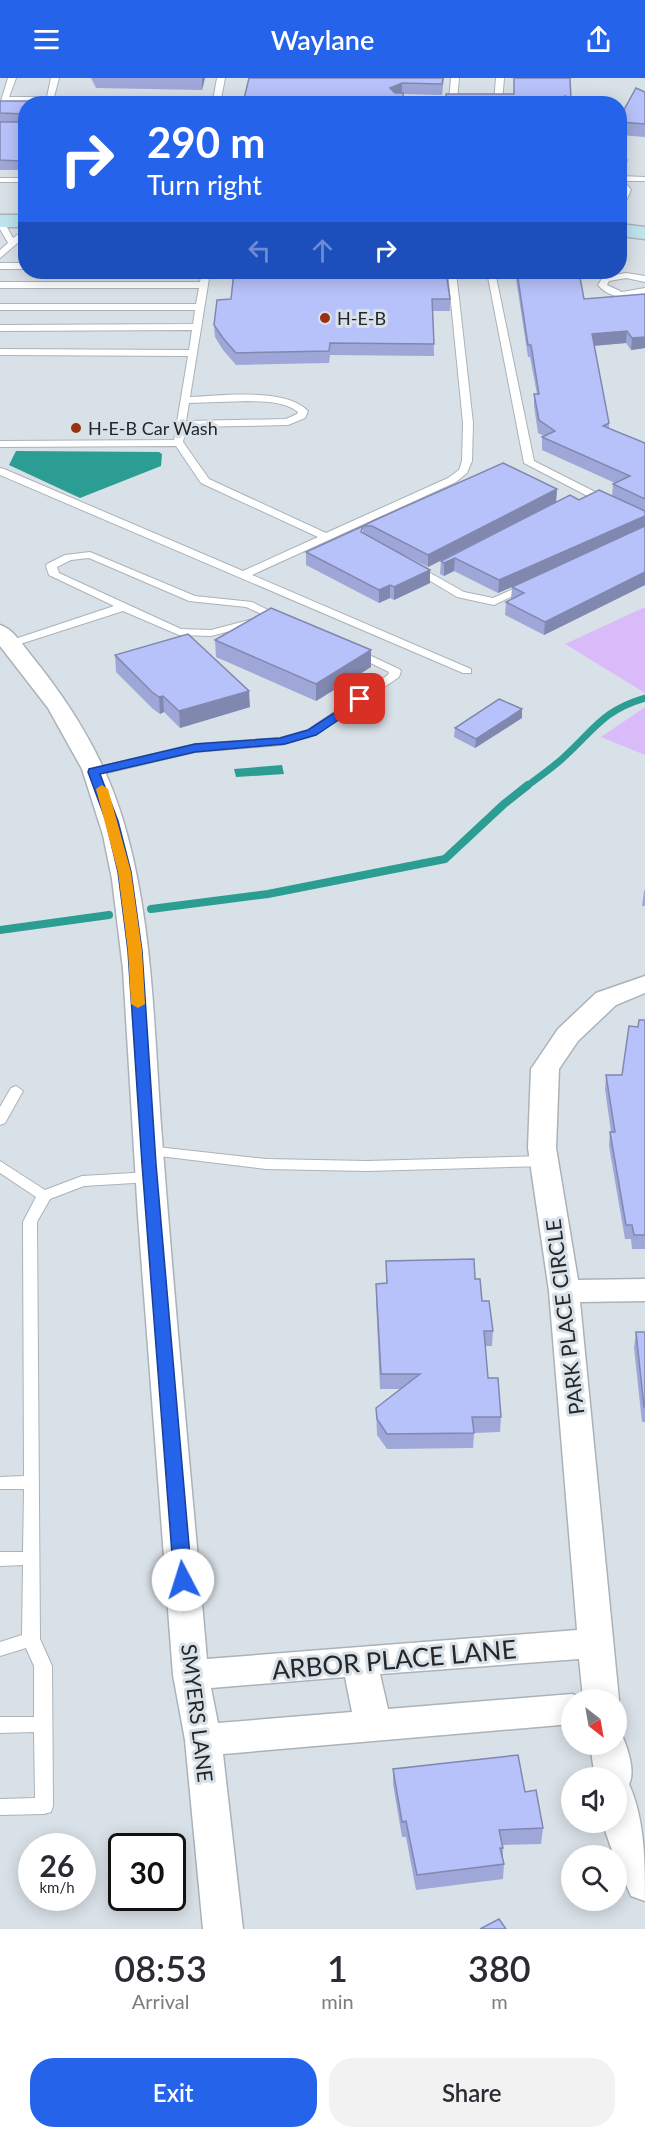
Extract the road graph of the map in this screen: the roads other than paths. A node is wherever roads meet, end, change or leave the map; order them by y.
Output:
1 (12, 78) edge
2 (55, 78) edge
3 (221, 78) edge
4 (455, 78) edge
5 (500, 78) edge
6 (51, 96) edge
7 (217, 96) edge
8 (453, 96) edge
9 (499, 96) edge
10 (18, 99) edge
11 (627, 179) edge
12 (645, 179) edge
13 (0, 180) edge
14 (18, 180) edge
15 (18, 208) edge
16 (0, 209) edge
17 (627, 219) edge
18 (645, 220) edge
19 (18, 221) edge
20 (0, 222) edge
21 (627, 231) edge
22 (645, 233) edge
23 (18, 238) edge
24 (12, 243) junction
25 (18, 243) edge
26 (0, 255) edge
27 (0, 266) edge
28 (18, 266) edge
29 (627, 275) edge
30 (205, 279) edge
31 (453, 279) edge
32 (492, 279) edge
33 (606, 279) edge
34 (645, 279) edge
35 (0, 285) edge
36 (204, 285) junction
37 (645, 291) edge
38 (0, 307) edge
39 (200, 307) junction
40 (0, 327) edge
41 (197, 327) junction
42 (0, 352) edge
43 (193, 353) junction
44 (186, 400) junction
45 (182, 424) junction
46 (178, 443) junction
47 (0, 444) edge
48 (0, 471) edge
49 (587, 492) junction
50 (576, 498) edge
51 (616, 506) edge
52 (328, 538) junction
53 (408, 564) edge
54 (243, 575) junction
55 (537, 582) edge
56 (123, 607) junction
57 (274, 616) junction
58 (289, 622) edge
59 (5, 638) edge
60 (340, 645) edge
61 (467, 671) dead end
62 (94, 772) junction
63 (645, 984) edge
64 (16, 1091) dead end
65 (0, 1120) edge
66 (544, 1161) junction
67 (149, 1164) junction
68 (0, 1166) edge
69 (44, 1196) junction
70 (645, 1290) edge
71 (564, 1291) junction
72 (32, 1482) junction
73 (0, 1483) edge
74 (0, 1558) edge
75 (31, 1558) junction
76 (31, 1639) junction
77 (597, 1643) junction
78 (0, 1649) edge
79 (360, 1662) junction
80 (191, 1675) junction
81 (600, 1689) edge
82 (561, 1710) edge
83 (44, 1724) junction
84 (0, 1725) edge
85 (373, 1726) junction
86 (203, 1740) junction
87 (0, 1807) edge
88 (623, 1833) edge
89 (645, 1884) edge
90 (223, 1929) edge

1 - 10 lane
2 - 6 lane
3 - 7 lane
4 - 8 lane
5 - 9 lane
11 - 12 lane
13 - 14 lane
15 - 16 main road
17 - 18 main road
19 - 20 main road
20 - 24 lane
21 - 22 main road
23 - 24 lane
24 - 25 lane
24 - 26 lane
27 - 28 lane
29 - 34 lane
30 - 36 lane
31 - 52 lane
32 - 49 lane
33 - 37 lane
35 - 36 lane
36 - 39 lane
38 - 39 lane
39 - 41 lane
40 - 41 lane
41 - 43 lane
42 - 43 lane
43 - 44 lane
44 - 45 lane
44 - 45 lane
45 - 46 lane
46 - 47 lane
46 - 52 lane
48 - 54 lane
49 - 50 lane
49 - 51 lane
52 - 54 lane
53 - 55 lane
54 - 61 lane
56 - 57 lane
56 - 57 lane
56 - 59 lane
57 - 58 lane
59 - 62 street, SMYERS LANE
60 - 62 lane
62 - 67 street, SMYERS LANE
63 - 66 street, PARK PLACE CIRCLE
64 - 65 lane
66 - 67 lane
66 - 71 street, PARK PLACE CIRCLE
67 - 69 lane
67 - 80 street, SMYERS LANE
68 - 69 lane
69 - 72 lane
70 - 71 street
71 - 77 street, PARK PLACE CIRCLE
72 - 73 lane
72 - 75 lane
74 - 75 lane
75 - 76 lane
76 - 78 lane
76 - 83 lane
77 - 79 street, ARBOR PLACE LANE
77 - 81 street, PARK PLACE CIRCLE
79 - 80 street, ARBOR PLACE LANE
79 - 85 street
80 - 86 street, SMYERS LANE
82 - 85 street
83 - 84 lane
83 - 87 lane
85 - 86 street
86 - 90 street, SMYERS LANE
88 - 89 street

